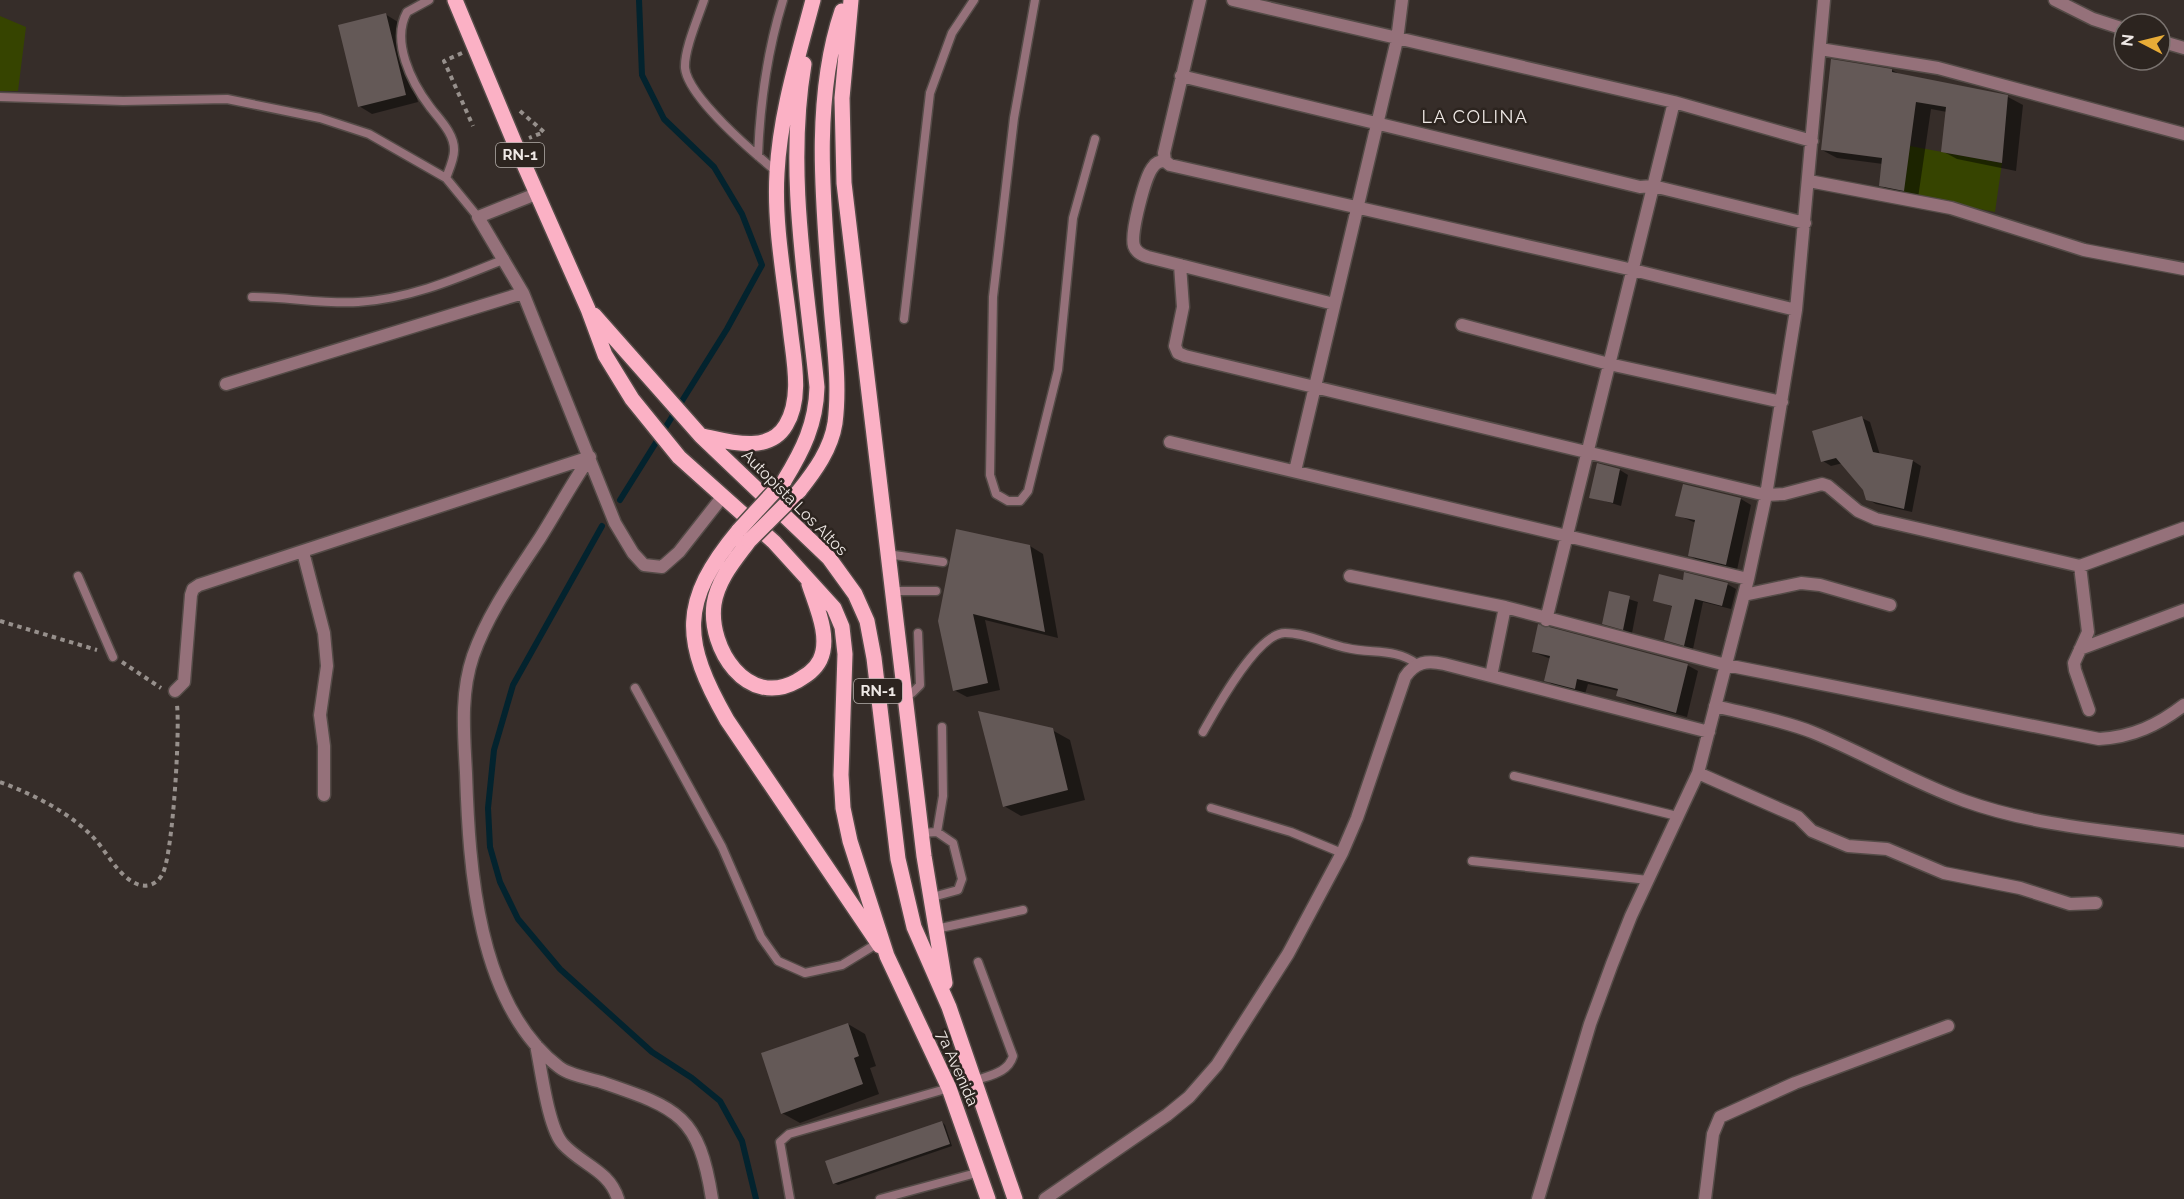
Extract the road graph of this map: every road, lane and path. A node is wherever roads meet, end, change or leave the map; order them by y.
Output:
1 (429, 0) edge
2 (455, 0) edge
3 (704, 0) edge
4 (783, 0) edge
5 (814, 0) edge
6 (846, 0) edge
7 (851, 0) edge
8 (974, 0) edge
9 (1035, 0) edge
10 (1200, 0) edge
11 (1233, 0) edge
12 (1402, 0) edge
13 (1824, 0) edge
14 (2055, 0) edge
15 (2112, 26) edge
16 (1397, 39) junction
17 (1820, 49) junction
18 (444, 61) dead end
19 (1181, 76) junction
20 (0, 97) edge
21 (1674, 102) junction
22 (515, 106) dead end
23 (1377, 124) junction
24 (473, 126) dead end
25 (544, 132) dead end
26 (2184, 134) edge
27 (1095, 139) dead end
28 (1812, 141) junction
29 (758, 156) junction
30 (1165, 161) junction
31 (777, 172) junction
32 (446, 178) junction
33 (1809, 181) junction
34 (1653, 186) junction
35 (537, 194) junction
36 (1357, 207) junction
37 (478, 217) junction
38 (1805, 223) junction
39 (505, 259) junction
40 (1180, 265) junction
41 (2184, 269) edge
42 (1633, 270) junction
43 (523, 293) junction
44 (252, 297) dead end
45 (1334, 304) junction
46 (588, 309) junction
47 (1796, 310) junction
48 (904, 319) dead end
49 (1462, 325) dead end
50 (1609, 364) junction
51 (226, 384) dead end
52 (1316, 386) junction
53 (1782, 402) junction
54 (700, 434) junction
55 (1170, 442) dead end
56 (1587, 453) junction
57 (590, 457) junction
58 (1295, 471) junction
59 (1766, 495) junction
60 (723, 496) junction
61 (2184, 528) edge
62 (744, 535) junction
63 (1567, 536) junction
64 (303, 552) junction
65 (887, 554) junction
66 (943, 562) dead end
67 (2080, 567) junction
68 (78, 576) dead end
69 (1350, 576) dead end
70 (807, 579) junction
71 (1748, 579) junction
72 (891, 591) junction
73 (936, 591) dead end
74 (1744, 596) junction
75 (1890, 605) dead end
76 (1505, 607) junction
77 (2184, 610) edge
78 (1546, 620) junction
79 (0, 621) edge
80 (918, 633) dead end
81 (2080, 649) junction
82 (113, 657) junction
83 (1417, 664) junction
84 (1726, 665) junction
85 (1491, 676) junction
86 (634, 688) dead end
87 (175, 691) junction
88 (903, 693) junction
89 (1715, 705) junction
90 (2184, 705) edge
91 (2089, 710) dead end
92 (942, 727) dead end
93 (1203, 732) dead end
94 (1709, 732) junction
95 (1698, 773) junction
96 (1514, 776) dead end
97 (0, 782) edge
98 (324, 795) dead end
99 (1211, 808) dead end
100 (1677, 816) junction
101 (937, 832) junction
102 (921, 833) junction
103 (2184, 841) edge
104 (1342, 853) junction
105 (1472, 861) dead end
106 (1648, 880) junction
107 (929, 898) junction
108 (2096, 903) dead end
109 (1023, 910) dead end
110 (936, 929) junction
111 (878, 943) junction
112 (887, 956) junction
113 (978, 962) dead end
114 (949, 1007) junction
115 (1948, 1026) dead end
116 (536, 1045) junction
117 (974, 1081) junction
118 (949, 1088) junction
119 (980, 1172) junction
120 (618, 1199) edge
121 (712, 1199) edge
122 (790, 1199) edge
123 (880, 1199) edge
124 (988, 1199) edge
125 (1015, 1199) edge
126 (1045, 1199) edge
127 (1538, 1199) edge
128 (1705, 1199) edge

1 - 32 lane
2 - 35 main road, Autopista Los Altos / RN-1
3 - 29 lane
4 - 29 lane
5 - 31 main road
5 - 62 main road, bridge
6 - 62 main road, bridge
7 - 65 main road
8 - 48 lane
9 - 27 lane
10 - 19 street
11 - 16 street
12 - 16 street
13 - 17 street
14 - 15 street
16 - 21 street
16 - 23 street
17 - 26 street
17 - 28 street
18 - 24 path
19 - 23 street
19 - 30 street
20 - 32 lane
21 - 28 street
21 - 34 street
22 - 25 path
23 - 34 street
23 - 36 street
28 - 33 street
29 - 31 lane
30 - 36 street
30 - 40 street
31 - 54 main road
32 - 37 lane
33 - 38 street
33 - 41 street
34 - 38 street
34 - 42 street
35 - 37 street
35 - 46 main road, Autopista Los Altos / RN-1
36 - 42 street
36 - 45 street
37 - 39 street
38 - 47 street
39 - 43 street
39 - 44 lane
40 - 45 street
40 - 52 street
42 - 47 street
42 - 50 street
43 - 51 street
43 - 57 street
45 - 52 street
46 - 54 main road, Autopista Los Altos / RN-1
46 - 60 main road, Autopista Los Altos / RN-1
47 - 53 street
49 - 50 street
50 - 53 street
50 - 56 street
52 - 56 street
52 - 58 street
53 - 59 street
54 - 114 main road, Autopista Los Altos / RN-1
55 - 58 street
56 - 59 street
56 - 63 street
57 - 60 street
57 - 64 street
57 - 116 street
58 - 63 street
59 - 67 street
59 - 71 street
60 - 70 main road, Autopista Los Altos / RN-1
61 - 67 street
62 - 70 main road
62 - 111 main road
63 - 71 street
63 - 78 street
64 - 87 street
64 - 98 street
65 - 66 lane
65 - 72 main road
67 - 81 street
68 - 82 lane
69 - 76 street
70 - 112 main road, Autopista Los Altos / RN-1
71 - 74 street
72 - 73 lane
72 - 88 main road
74 - 75 street
74 - 84 street
76 - 78 street
76 - 85 street
77 - 81 street
78 - 84 street
79 - 82 path
80 - 88 lane
81 - 91 street
82 - 87 path
83 - 85 street
83 - 93 lane
83 - 104 street
84 - 89 street
84 - 90 street
85 - 94 street
86 - 111 lane
87 - 97 path
88 - 102 main road
89 - 94 street
89 - 103 street
92 - 101 lane
94 - 95 street
95 - 100 street
95 - 108 street
96 - 100 lane
99 - 104 lane
100 - 106 street
101 - 102 lane
101 - 107 lane
102 - 107 main road
104 - 126 street
105 - 106 lane
106 - 127 street
107 - 110 main road
109 - 110 lane
110 - 114 main road
111 - 112 main road
112 - 118 main road, 7a Avenida / RN-1
113 - 117 lane
114 - 117 main road, 7a Avenida / RN-1
115 - 128 street
116 - 120 street
116 - 121 street
117 - 125 main road, 7a Avenida / RN-1
118 - 119 main road, 7a Avenida / RN-1
118 - 122 lane
119 - 123 lane
119 - 124 main road, 7a Avenida / RN-1

